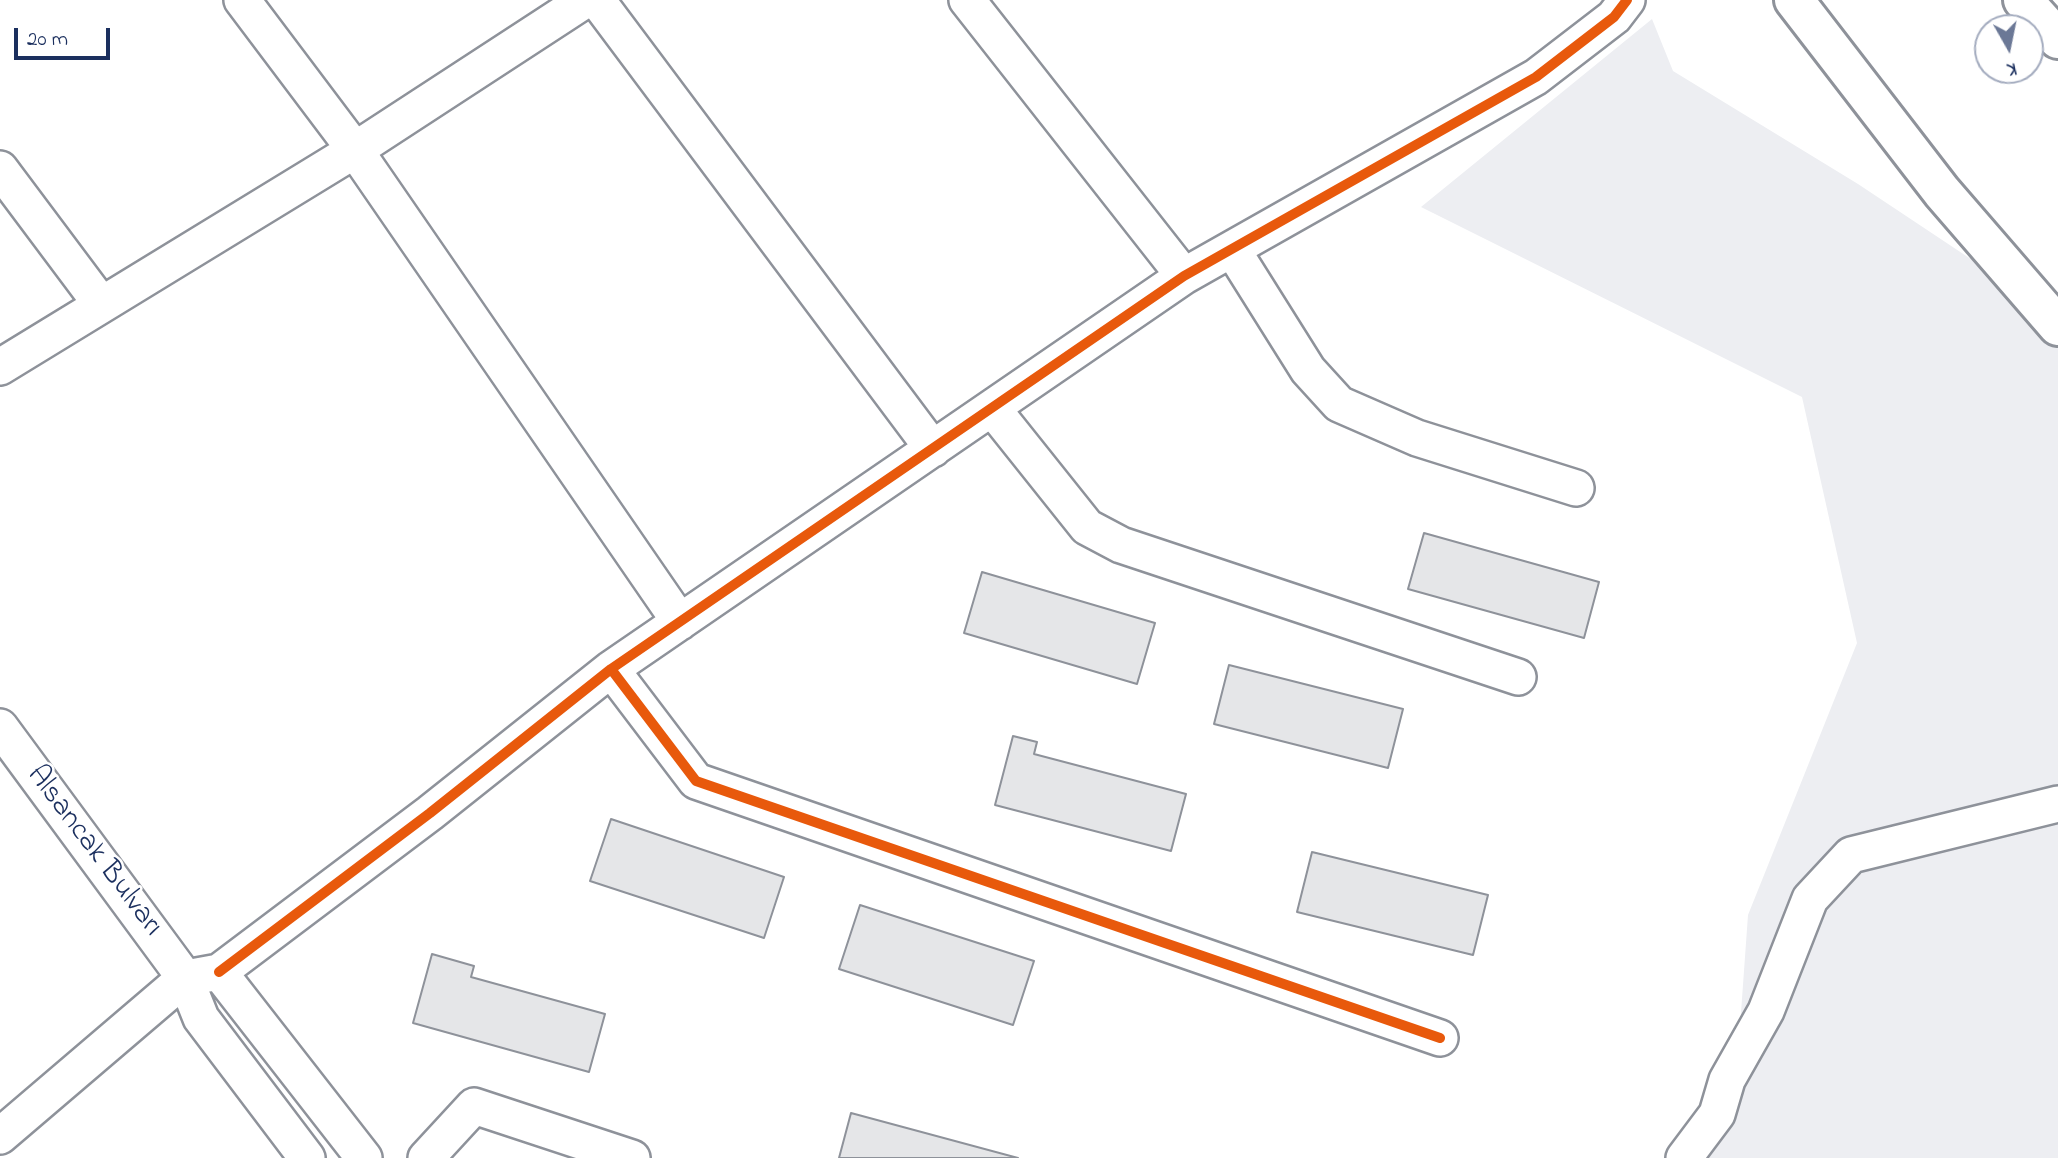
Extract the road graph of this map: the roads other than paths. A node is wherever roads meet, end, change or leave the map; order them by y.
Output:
1 (242, 0) edge
2 (584, 0) edge
3 (597, 0) edge
4 (967, 0) edge
5 (1627, 0) edge
6 (1794, 0) edge
7 (2023, 0) edge
8 (2058, 39) edge
9 (355, 150) junction
10 (0, 169) edge
11 (1232, 249) junction
12 (1184, 276) junction
13 (101, 304) junction
14 (2058, 326) edge
15 (0, 367) edge
16 (992, 408) junction
17 (933, 449) junction
18 (1576, 488) dead end
19 (680, 622) junction
20 (611, 670) junction
21 (1518, 677) dead end
22 (0, 727) edge
23 (2058, 804) edge
24 (219, 972) junction
25 (185, 978) junction
26 (1440, 1038) dead end
27 (0, 1136) edge
28 (307, 1158) edge
29 (365, 1158) edge
30 (426, 1158) edge
31 (632, 1158) edge
32 (1684, 1158) edge

1 - 9 street
2 - 9 street
3 - 17 street
4 - 12 street
5 - 11 street
6 - 14 street
7 - 8 street
9 - 13 street
9 - 19 street
10 - 13 street
11 - 12 street
11 - 18 street
12 - 16 street
13 - 15 street
16 - 17 street
16 - 21 street
17 - 19 street
19 - 20 street
20 - 24 street
20 - 26 street
22 - 25 street, Alsancak Bulvarı
23 - 32 street
24 - 25 street
24 - 29 street
25 - 27 street
25 - 28 street, Alsancak Bulvarı
30 - 31 street

